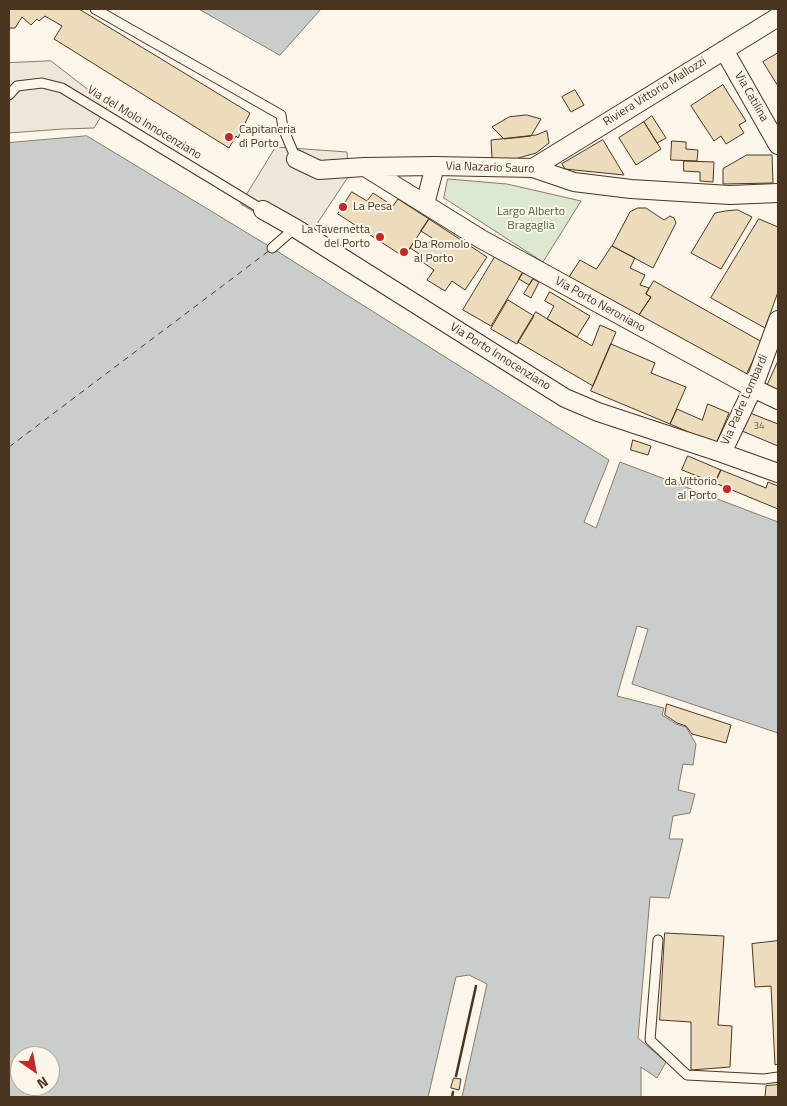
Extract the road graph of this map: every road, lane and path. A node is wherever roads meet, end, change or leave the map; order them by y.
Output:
1 (95, 9) edge
2 (778, 17) edge
3 (724, 50) junction
4 (9, 95) edge
5 (778, 145) edge
6 (296, 160) joint
7 (435, 166) junction
8 (364, 167) junction
9 (533, 168) junction
10 (778, 193) edge
11 (425, 204) junction
12 (263, 210) joint
13 (295, 228) junction
14 (272, 248) dead end
15 (778, 320) edge
16 (753, 388) junction
17 (778, 400) edge
18 (722, 452) junction
19 (778, 473) edge
20 (658, 940) dead end
21 (778, 1077) edge

1 - 6 lane
2 - 3 street, Riviera Vittorio Mallozzi
3 - 5 street, Via Catilina
3 - 9 street, Riviera Vittorio Mallozzi
4 - 12 lane, Via del Molo Innocenziano
6 - 8 street, Via Nazario Sauro
7 - 8 street, Via Nazario Sauro
7 - 9 street, Via Nazario Sauro
7 - 11 street
8 - 11 street
9 - 10 street, Via Nazario Sauro
11 - 16 street, Via Porto Neroniano
12 - 13 street, Via Porto Innocenziano
13 - 14 lane
13 - 18 street, Via Porto Innocenziano
15 - 16 street, Via Padre Lombardi
16 - 17 street, Via Porto Neroniano
16 - 18 street, Via Padre Lombardi
18 - 19 street, Via Porto Innocenziano
20 - 21 lane

